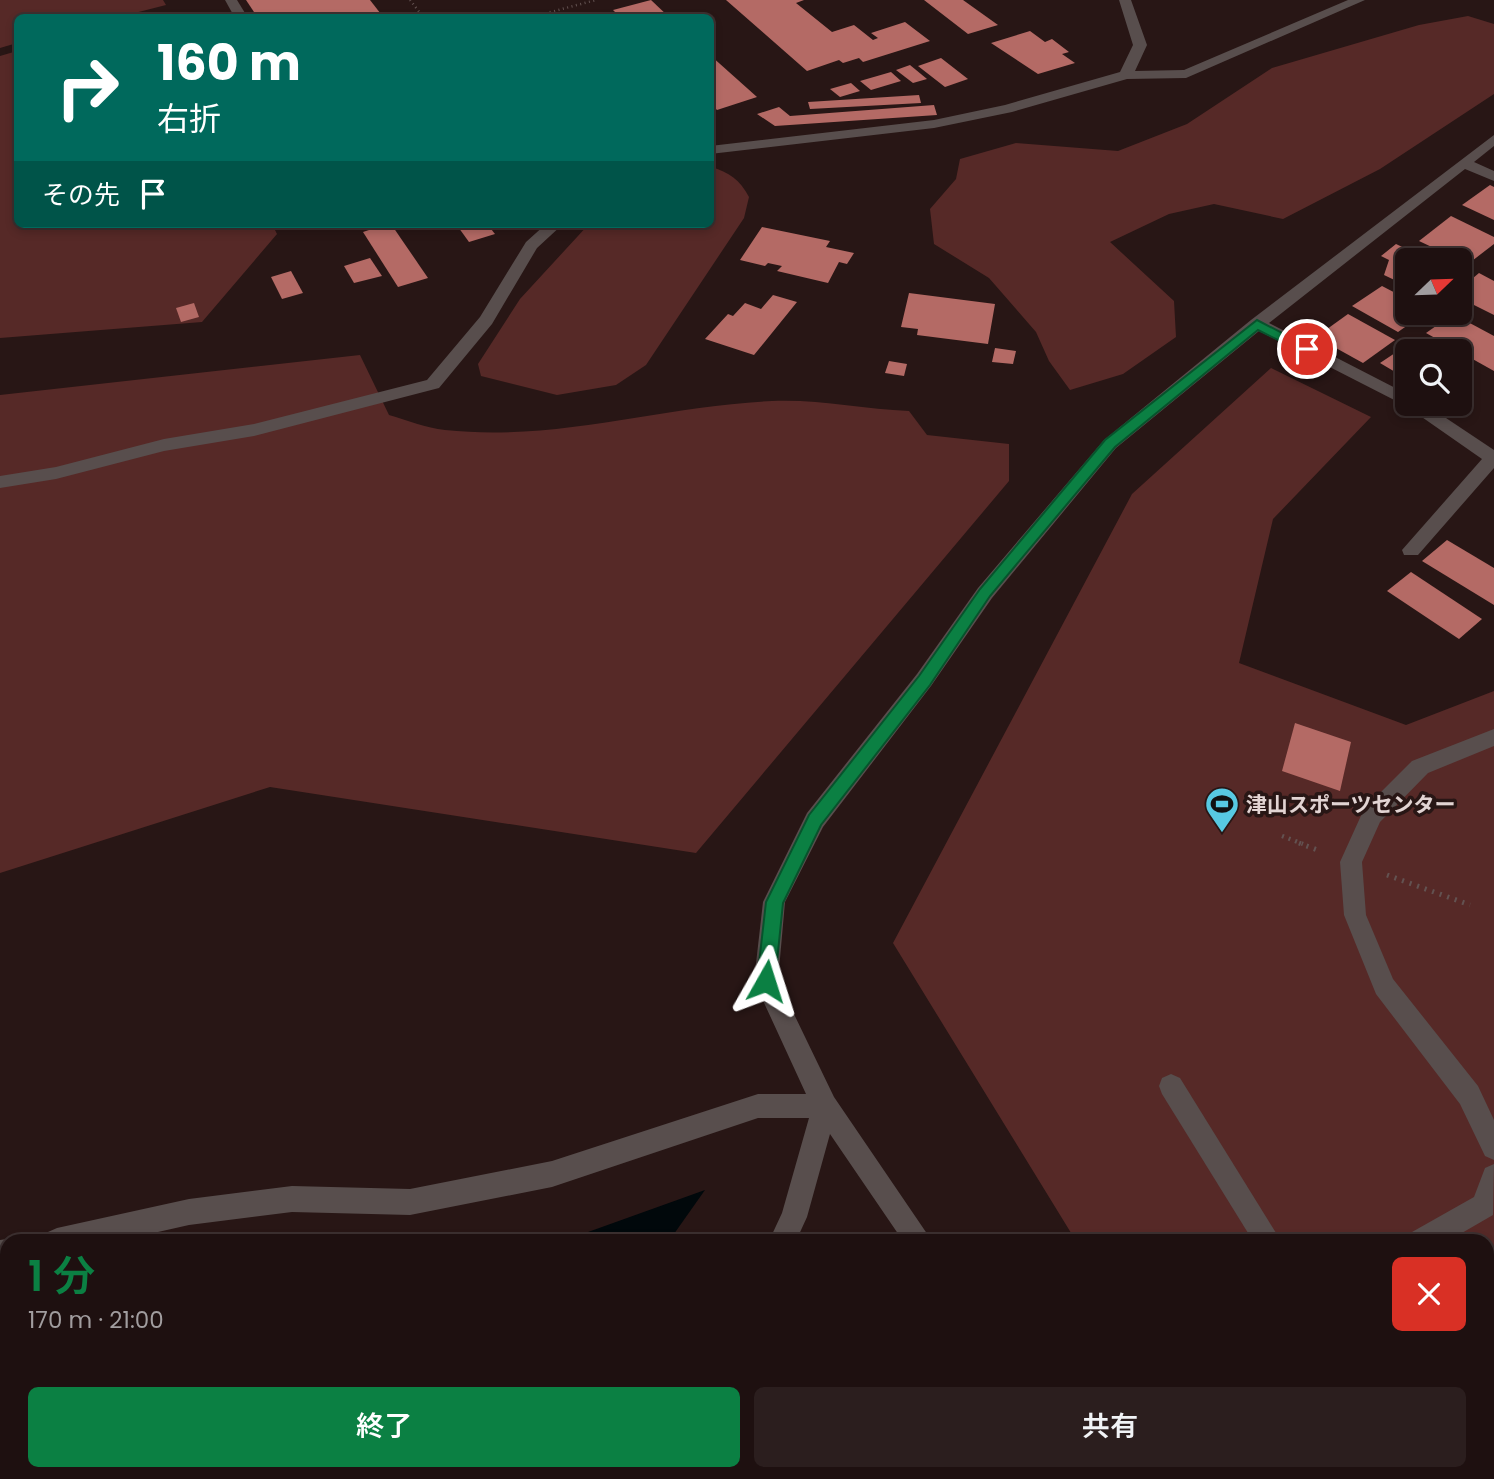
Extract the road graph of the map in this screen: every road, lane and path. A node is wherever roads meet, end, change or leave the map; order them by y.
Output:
1 (410, 0) edge
2 (596, 0) edge
3 (1125, 0) edge
4 (1359, 0) edge
5 (421, 14) edge
6 (543, 14) edge
7 (1126, 75) junction
8 (1494, 139) edge
9 (714, 150) edge
10 (1464, 163) junction
11 (1494, 177) edge
12 (550, 228) edge
13 (1257, 324) junction
14 (1395, 395) edge
15 (1431, 416) edge
16 (1493, 457) edge
17 (0, 482) edge
18 (1411, 550) dead end
19 (1494, 737) edge
20 (1351, 862) junction
21 (1470, 905) dead end
22 (1171, 1087) dead end
23 (825, 1106) junction
24 (1494, 1147) edge
25 (1494, 1177) edge
26 (89, 1234) edge
27 (786, 1234) edge
28 (914, 1234) edge
29 (1264, 1234) edge
30 (1434, 1234) edge

1 - 5 path
2 - 6 path
3 - 7 street
4 - 7 street
7 - 9 street
8 - 10 street
10 - 11 street
10 - 13 street
12 - 17 street
13 - 14 street
13 - 23 street
15 - 16 street
16 - 18 street
19 - 20 street
20 - 21 path
20 - 24 street
22 - 29 street
23 - 26 street
23 - 27 street
23 - 28 street
25 - 30 street

